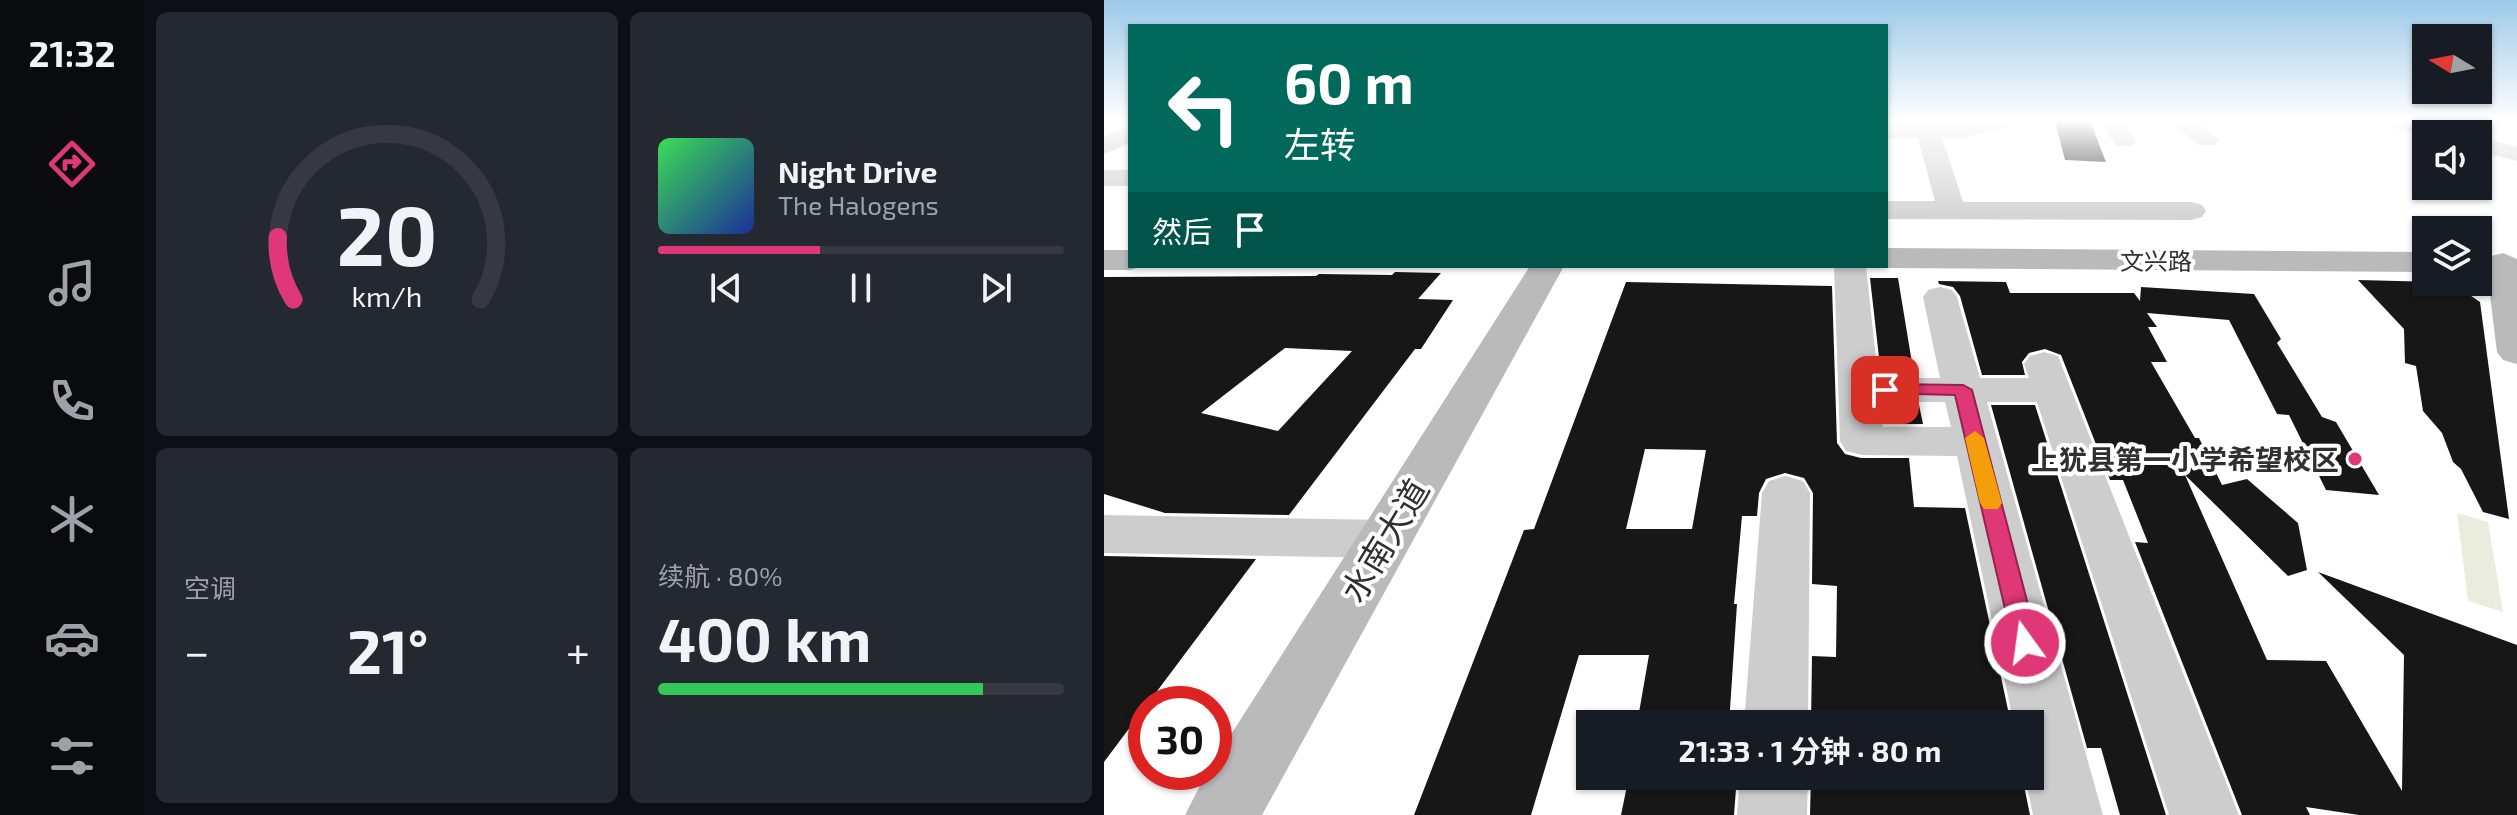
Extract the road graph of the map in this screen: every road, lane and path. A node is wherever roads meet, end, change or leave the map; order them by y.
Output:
1 (1937, 159) edge
2 (1104, 178) edge
3 (1128, 178) edge
4 (1888, 210) edge
5 (1952, 210) junction
6 (2192, 211) dead end
7 (1888, 258) edge
8 (2499, 259) edge
9 (1104, 260) edge
10 (1128, 260) edge
11 (2412, 262) edge
12 (1546, 268) edge
13 (1850, 268) edge
14 (1940, 297) dead end
15 (2517, 352) edge
16 (1858, 390) junction
17 (1963, 390) junction
18 (1976, 442) junction
19 (1786, 493) dead end
20 (1104, 534) edge
21 (1385, 539) junction
22 (1777, 710) edge
23 (1773, 790) edge
24 (1222, 815) edge
25 (1772, 815) edge
26 (2068, 815) edge
27 (2204, 815) edge

1 - 5 street
2 - 3 street
4 - 5 street
5 - 6 street
7 - 11 street, 文兴路
8 - 15 street
9 - 10 street
12 - 21 street, 水南大道
13 - 16 street
14 - 17 street
16 - 17 street
16 - 18 street
17 - 18 street
17 - 27 street
18 - 26 street
19 - 22 street
20 - 21 street
21 - 24 street, 水南大道
23 - 25 street

